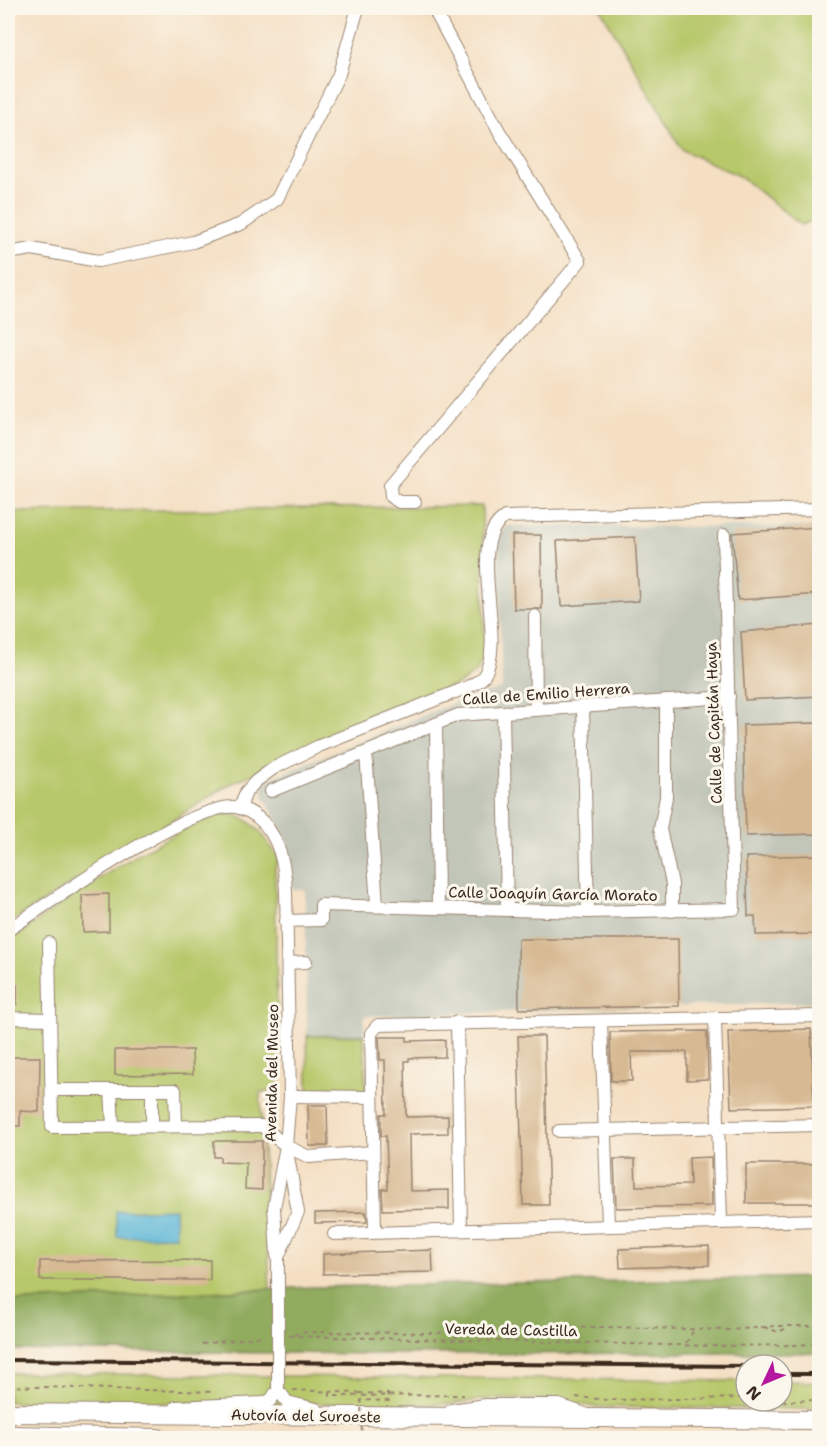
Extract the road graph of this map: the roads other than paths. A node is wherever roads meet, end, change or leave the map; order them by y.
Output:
1 (358, 8) edge
2 (437, 8) edge
3 (8, 253) edge
4 (415, 502) dead end
5 (819, 509) edge
6 (724, 535) dead end
7 (535, 616) dead end
8 (729, 697) junction
9 (666, 701) junction
10 (583, 707) junction
11 (536, 710) junction
12 (503, 712) junction
13 (436, 724) junction
14 (366, 753) junction
15 (271, 791) dead end
16 (240, 808) junction
17 (374, 904) junction
18 (438, 907) junction
19 (507, 909) junction
20 (734, 909) joint
21 (672, 911) junction
22 (588, 912) junction
23 (286, 921) junction
24 (8, 930) edge
25 (49, 943) dead end
26 (306, 962) dead end
27 (288, 963) junction
28 (819, 1016) edge
29 (8, 1018) edge
30 (50, 1019) junction
31 (715, 1019) junction
32 (601, 1021) junction
33 (457, 1022) junction
34 (52, 1090) junction
35 (111, 1090) junction
36 (152, 1090) junction
37 (290, 1096) junction
38 (372, 1097) junction
39 (152, 1125) junction
40 (176, 1125) junction
41 (819, 1125) edge
42 (113, 1126) junction
43 (718, 1126) junction
44 (604, 1129) junction
45 (559, 1131) dead end
46 (286, 1146) junction
47 (373, 1152) junction
48 (819, 1220) edge
49 (721, 1222) junction
50 (608, 1225) junction
51 (461, 1229) junction
52 (375, 1232) junction
53 (334, 1234) dead end
54 (278, 1259) junction
55 (278, 1389) junction
56 (8, 1413) edge
57 (117, 1413) junction
58 (352, 1416) junction
59 (819, 1420) edge
60 (8, 1435) edge
61 (158, 1438) edge

1 - 3 street
2 - 4 street
5 - 16 street
6 - 8 street, Calle de Capitán Haya
7 - 11 street
8 - 9 street, Calle de Emilio Herrera
8 - 20 street, Calle de Capitán Haya
9 - 10 street, Calle de Emilio Herrera
9 - 21 street
10 - 11 street, Calle de Emilio Herrera
10 - 22 street
11 - 12 street, Calle de Emilio Herrera
12 - 13 street, Calle de Emilio Herrera
12 - 19 street
13 - 14 street, Calle de Emilio Herrera
13 - 18 street
14 - 15 street, Calle de Emilio Herrera
14 - 17 street
16 - 23 street, Avenida del Museo
16 - 24 street
17 - 18 street, Calle Joaquín García Morato
17 - 23 street, Calle Joaquín García Morato
18 - 19 street, Calle Joaquín García Morato
19 - 22 street, Calle Joaquín García Morato
20 - 21 street, Calle Joaquín García Morato
21 - 22 street, Calle Joaquín García Morato
23 - 27 street, Avenida del Museo
25 - 30 street
26 - 27 street
27 - 37 street, Avenida del Museo
28 - 31 street
29 - 30 street
30 - 34 street
31 - 32 street
31 - 43 street
32 - 33 street
32 - 44 street
33 - 38 street
33 - 51 street
34 - 35 street
34 - 42 street
35 - 36 street
35 - 42 street
36 - 39 street
36 - 40 street
37 - 38 street
37 - 46 street, Avenida del Museo
38 - 47 street
39 - 40 street
39 - 42 street
40 - 46 street
41 - 43 street
43 - 44 street
43 - 49 street
44 - 45 street
44 - 50 street
46 - 47 street
46 - 54 street
46 - 54 street, Avenida del Museo
47 - 52 street
48 - 49 street
49 - 50 street
50 - 51 street
51 - 52 street
52 - 53 street
54 - 55 street, Avenida del Museo, bridge
55 - 57 street
55 - 58 street
56 - 57 highway, Autovía del Suroeste
57 - 58 highway, Autovía del Suroeste
58 - 59 highway, Autovía del Suroeste
60 - 61 highway

